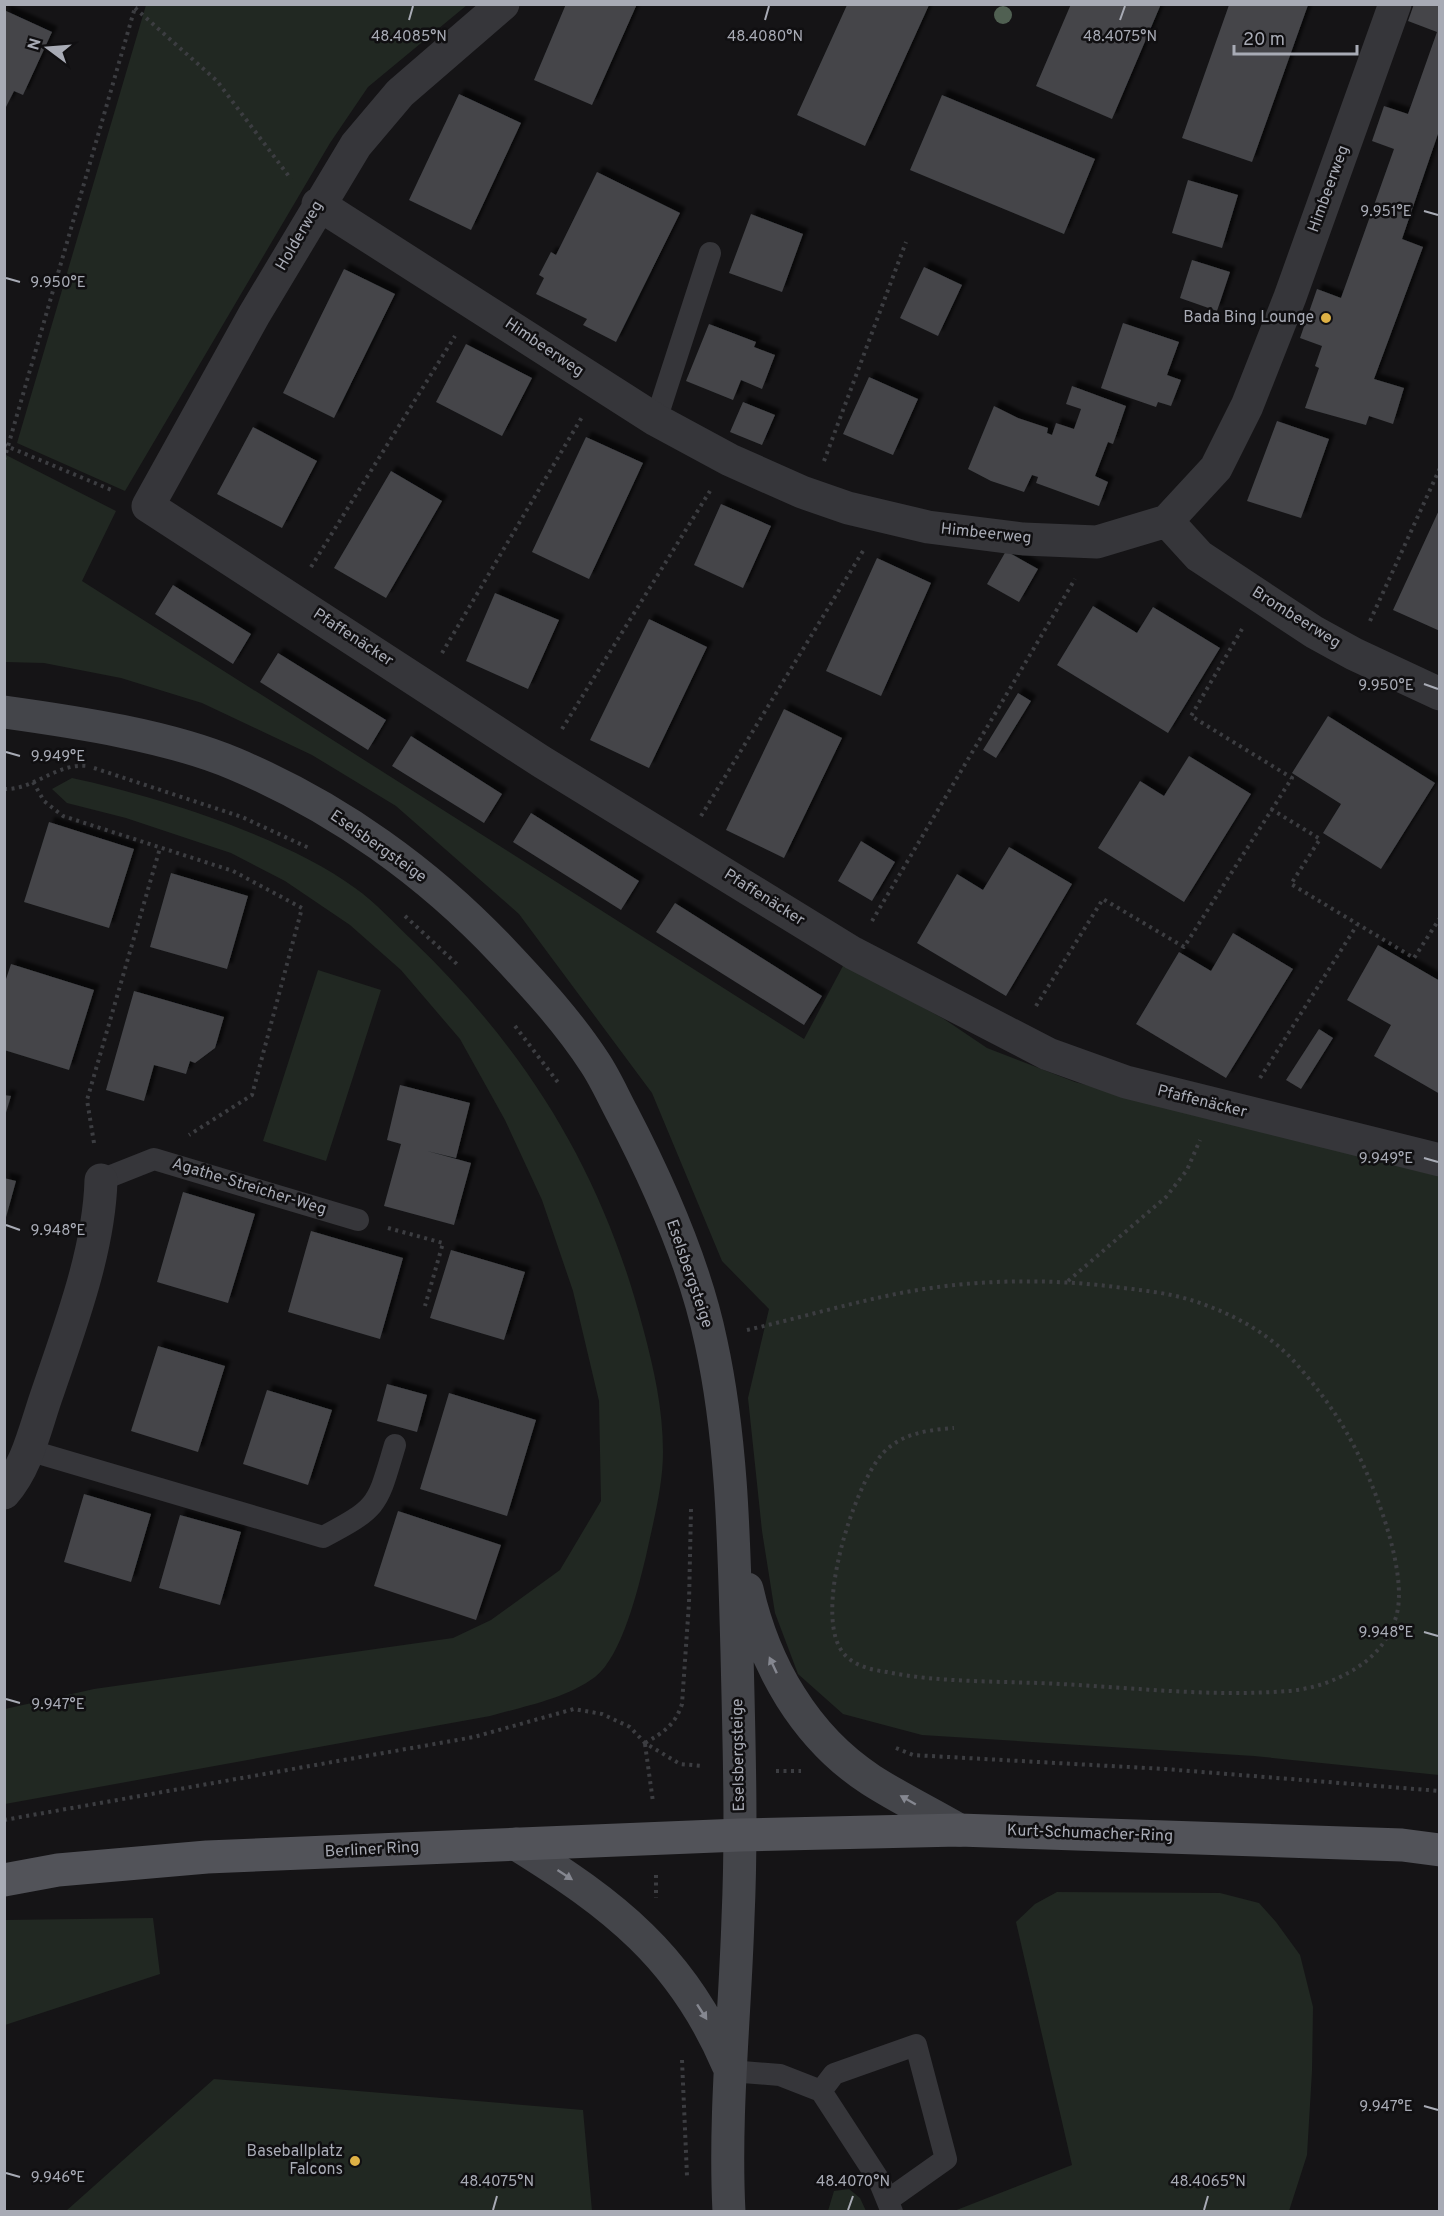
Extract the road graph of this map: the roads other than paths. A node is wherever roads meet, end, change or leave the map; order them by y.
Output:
1 (503, 4) edge
2 (1395, 4) edge
3 (318, 204) junction
4 (710, 253) dead end
5 (656, 420) junction
6 (148, 506) joint
7 (1167, 521) junction
8 (1440, 694) edge
9 (4, 712) edge
10 (1440, 1160) edge
11 (101, 1180) joint
12 (358, 1220) road end
13 (395, 1445) dead end
14 (28, 1450) junction
15 (4, 1493) edge
16 (734, 1528) junction
17 (959, 1830) junction
18 (740, 1835) junction
19 (516, 1844) junction
20 (1440, 1850) edge
21 (4, 1880) edge
22 (730, 2071) junction
23 (821, 2091) junction
24 (890, 2206) edge
25 (729, 2211) edge

1 - 3 street, Holderweg
2 - 7 street, Himbeerweg
3 - 5 street, Himbeerweg
3 - 6 street, Holderweg
4 - 5 lane
5 - 7 street, Himbeerweg
6 - 10 street, Pfaffenäcker
7 - 8 street, Brombeerweg
9 - 16 street, Eselsbergsteige
11 - 12 lane, Agathe-Streicher-Weg
11 - 14 street
13 - 14 lane
14 - 15 street
17 -> 16 street
16 - 18 street, Eselsbergsteige
17 - 18 main road, Kurt-Schumacher-Ring
17 - 20 main road, Kurt-Schumacher-Ring
18 - 19 main road, Berliner Ring
18 - 22 street, Eselsbergsteige
19 - 21 main road, Berliner Ring
19 -> 22 street
22 - 23 lane
22 - 25 street, Eselsbergsteige
23 - 24 lane
23 - 24 lane

